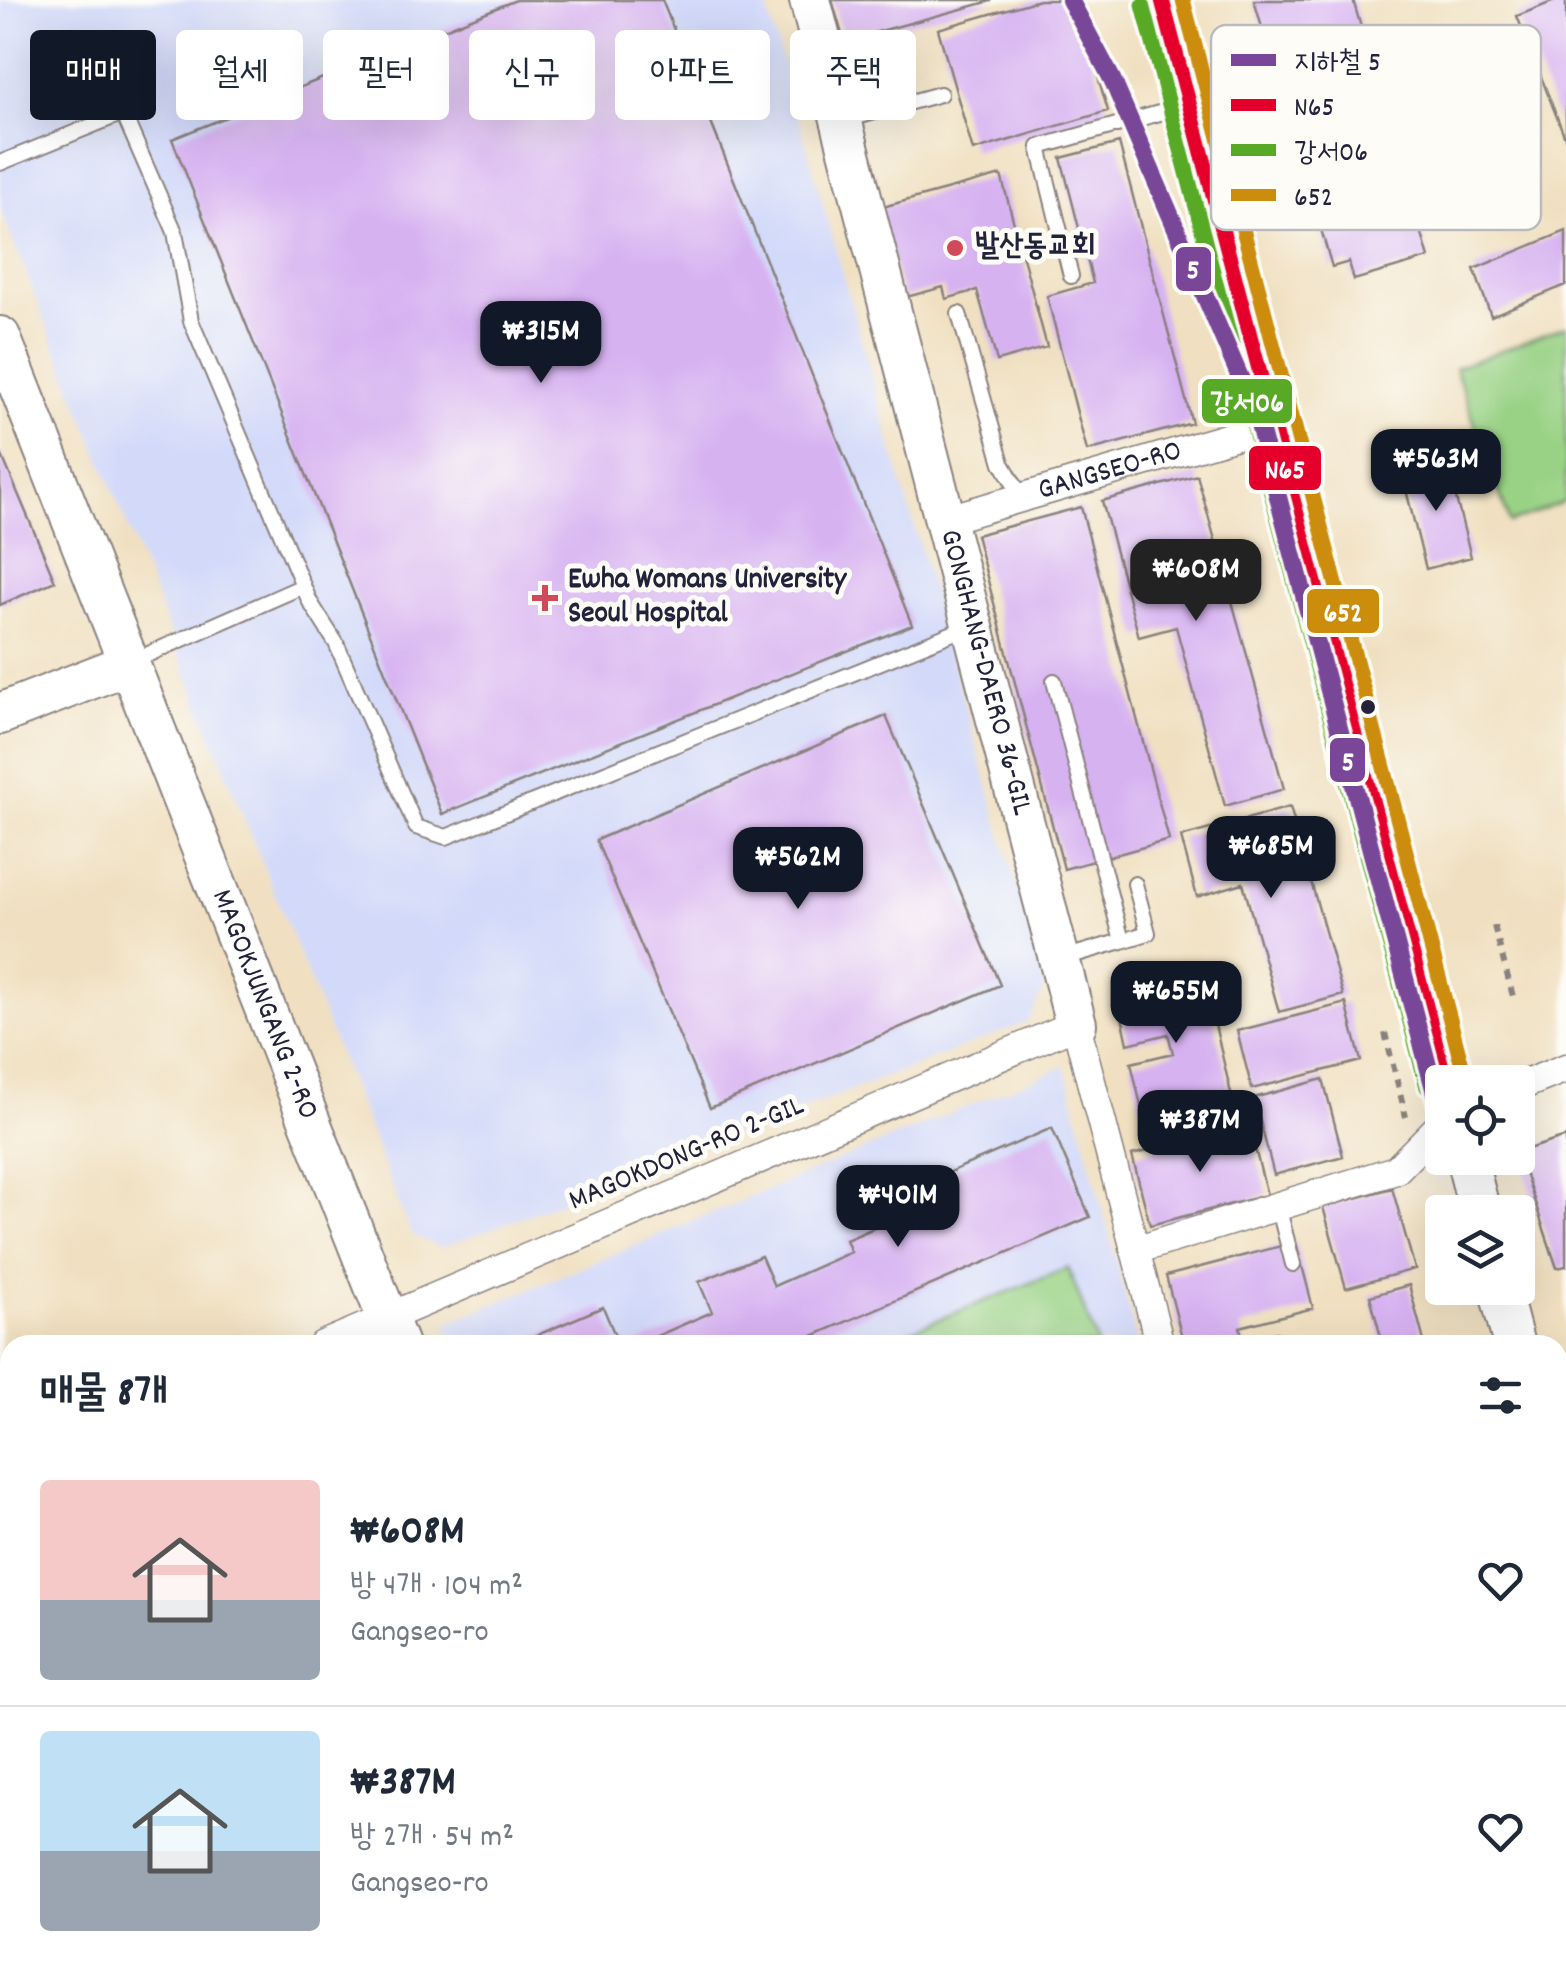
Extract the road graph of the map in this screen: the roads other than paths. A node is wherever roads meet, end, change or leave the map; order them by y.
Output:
1 (810, 0) edge
2 (1162, 0) edge
3 (940, 94) dead end
4 (1189, 104) junction
5 (842, 121) junction
6 (0, 163) edge
7 (1211, 187) edge
8 (1222, 230) edge
9 (1072, 276) dead end
10 (960, 314) dead end
11 (0, 337) edge
12 (1274, 424) junction
13 (1022, 498) junction
14 (945, 520) junction
15 (303, 586) junction
16 (973, 624) junction
17 (128, 664) junction
18 (1054, 681) dead end
19 (0, 714) edge
20 (1135, 884) dead end
21 (1122, 941) junction
22 (1059, 959) junction
23 (1076, 1024) junction
24 (1442, 1065) edge
25 (1566, 1068) edge
26 (1535, 1080) edge
27 (1425, 1141) edge
28 (1278, 1206) junction
29 (1135, 1250) junction
30 (1293, 1264) dead end
31 (1503, 1305) edge
32 (393, 1332) edge
33 (1157, 1335) edge
34 (1511, 1335) edge

1 - 5 street, GONGHANG-DAERO 36-GIL
2 - 4 street
3 - 5 lane
4 - 7 street
4 - 9 lane
5 - 14 street, GONGHANG-DAERO 36-GIL
6 - 15 lane
8 - 12 street
10 - 13 lane
11 - 17 street, MAGOKJUNGANG 2-RO
12 - 13 street, GANGSEO-RO
12 - 24 street
13 - 14 street, GANGSEO-RO
14 - 16 street, GONGHANG-DAERO 36-GIL
15 - 16 lane
15 - 17 lane
16 - 22 street, GONGHANG-DAERO 36-GIL
17 - 19 street
17 - 32 street, MAGOKJUNGANG 2-RO
18 - 21 lane
20 - 21 lane
21 - 22 lane
22 - 23 street, GONGHANG-DAERO 36-GIL
23 - 29 street, GONGHANG-DAERO 36-GIL
23 - 32 street, MAGOKDONG-RO 2-GIL
25 - 26 street
27 - 28 street
28 - 29 street
28 - 30 lane
29 - 33 street, GONGHANG-DAERO 36-GIL
31 - 34 street

